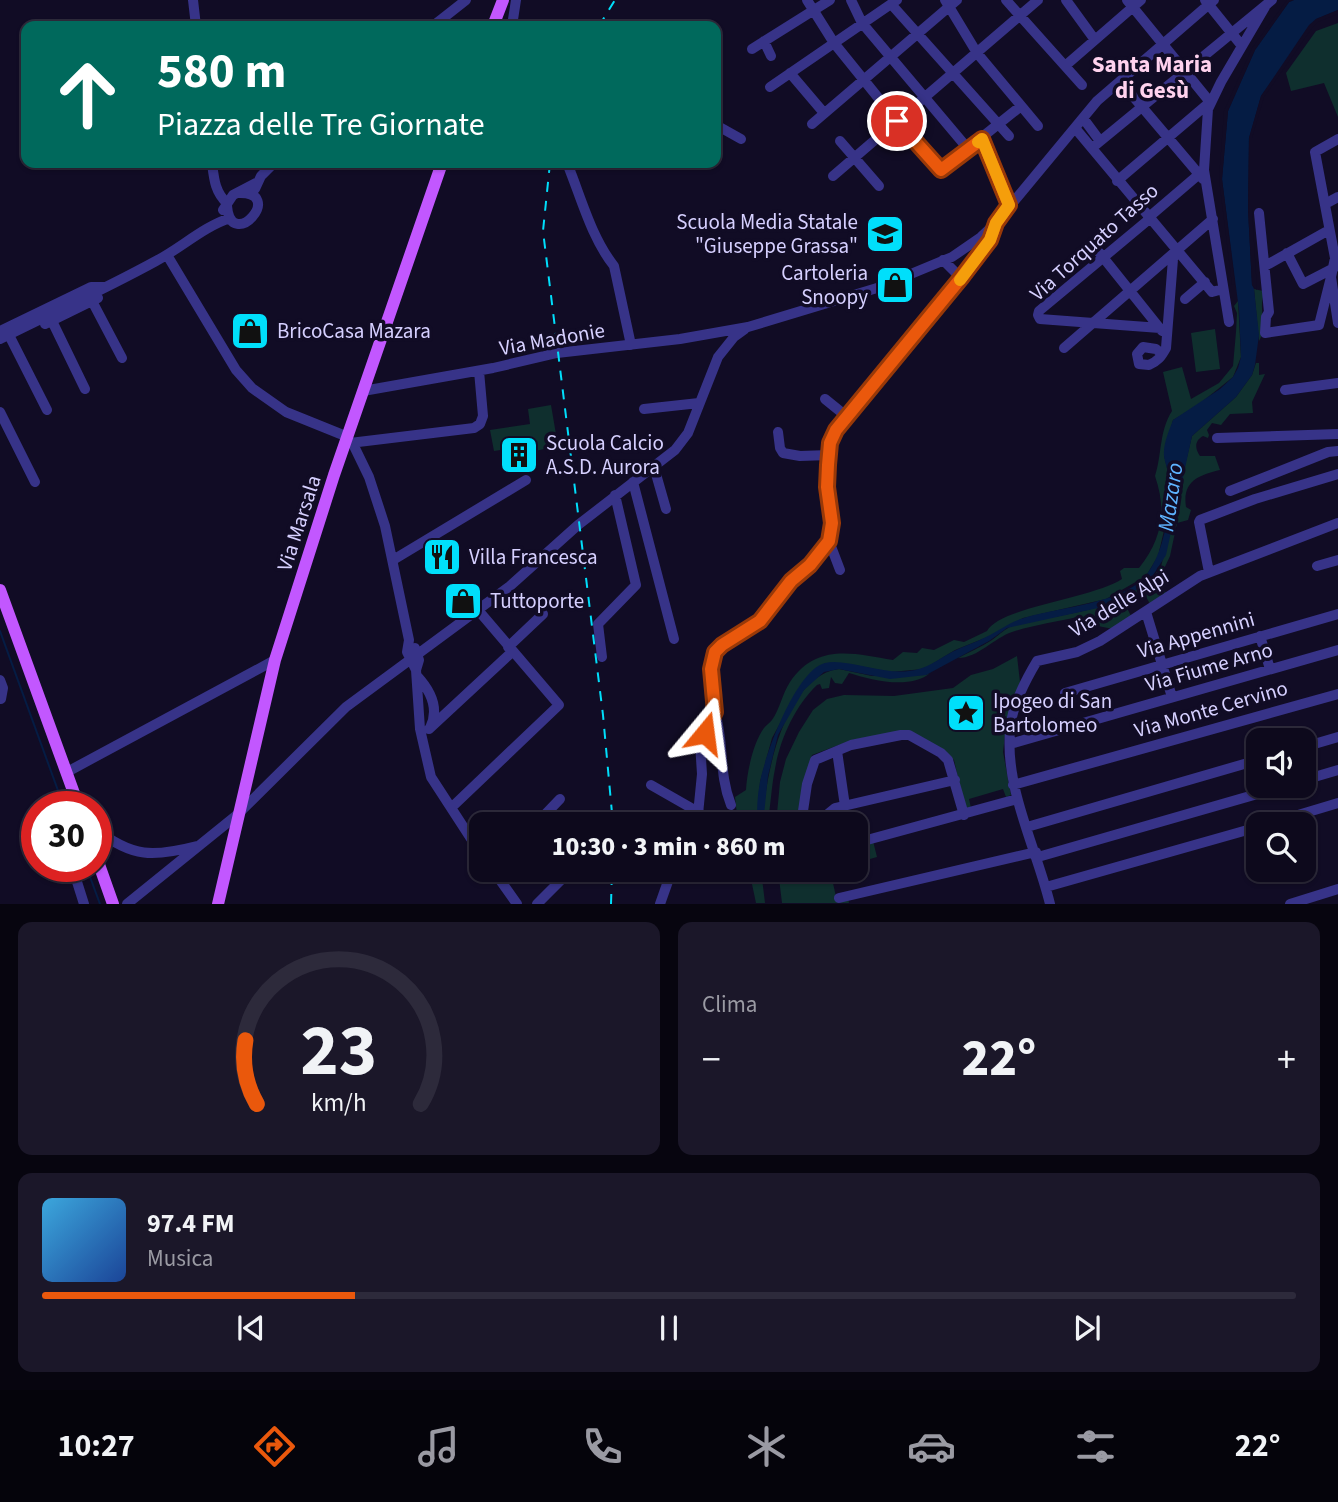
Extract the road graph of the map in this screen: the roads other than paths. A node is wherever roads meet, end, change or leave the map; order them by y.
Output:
1 (193, 0) edge
2 (466, 0) edge
3 (503, 0) edge
4 (516, 0) edge
5 (807, 0) edge
6 (830, 0) edge
7 (850, 0) edge
8 (1006, 0) edge
9 (1038, 0) edge
10 (1066, 0) edge
11 (1209, 1) edge
12 (894, 2) edge
13 (950, 2) edge
14 (1133, 2) edge
15 (1269, 3) edge
16 (814, 10) junction
17 (1020, 16) junction
18 (195, 21) edge
19 (439, 21) edge
20 (495, 21) edge
21 (513, 21) edge
22 (862, 23) junction
23 (1232, 32) junction
24 (918, 34) junction
25 (1095, 40) junction
26 (764, 41) junction
27 (834, 43) junction
28 (1163, 45) junction
29 (1242, 46) junction
30 (752, 49) dead end
31 (977, 53) junction
32 (771, 56) dead end
33 (891, 56) junction
34 (1065, 66) junction
35 (1185, 71) junction
36 (790, 73) junction
37 (953, 73) junction
38 (863, 80) junction
39 (1120, 81) junction
40 (1083, 85) dead end
41 (770, 87) dead end
42 (924, 97) junction
43 (1210, 102) junction
44 (1020, 106) junction
45 (1142, 107) junction
46 (824, 113) junction
47 (1083, 118) junction
48 (897, 121) junction
49 (812, 124) dead end
50 (999, 125) junction
51 (1038, 126) dead end
52 (721, 128) edge
53 (1075, 128) junction
54 (1009, 136) dead end
55 (1168, 138) junction
56 (741, 139) dead end
57 (982, 139) junction
58 (1338, 139) edge
59 (840, 141) dead end
60 (1096, 145) junction
61 (969, 150) junction
62 (855, 157) junction
63 (213, 168) edge
64 (270, 168) edge
65 (440, 168) edge
66 (569, 168) edge
67 (1203, 175) junction
68 (833, 176) dead end
69 (1117, 181) junction
70 (256, 183) junction
71 (215, 184) junction
72 (879, 186) dead end
73 (237, 193) junction
74 (253, 196) junction
75 (1338, 197) edge
76 (1325, 204) junction
77 (227, 205) junction
78 (1009, 205) junction
79 (1259, 214) dead end
80 (1149, 217) junction
81 (230, 218) junction
82 (1213, 219) junction
83 (996, 223) junction
84 (207, 229) junction
85 (1329, 230) junction
86 (1094, 246) dead end
87 (1177, 249) junction
88 (1287, 254) junction
89 (167, 255) junction
90 (1103, 257) junction
91 (943, 260) junction
92 (1265, 266) junction
93 (1334, 271) edge
94 (961, 278) junction
95 (1205, 282) junction
96 (108, 286) junction
97 (1223, 289) junction
98 (1129, 291) junction
99 (1185, 299) dead end
100 (92, 301) junction
101 (1338, 318) edge
102 (52, 321) junction
103 (1093, 323) junction
104 (1229, 323) dead end
105 (748, 327) junction
106 (0, 331) edge
107 (1164, 332) junction
108 (6, 339) edge
109 (0, 344) edge
110 (631, 345) junction
111 (1064, 348) dead end
112 (1163, 354) dead end
113 (122, 358) dead end
114 (479, 371) junction
115 (1338, 383) edge
116 (85, 389) dead end
117 (1285, 390) dead end
118 (363, 391) junction
119 (825, 399) dead end
120 (699, 403) junction
121 (645, 409) dead end
122 (47, 410) dead end
123 (0, 412) edge
124 (846, 416) junction
125 (778, 432) dead end
126 (1338, 434) edge
127 (1217, 438) dead end
128 (349, 441) junction
129 (1338, 451) edge
130 (829, 455) junction
131 (654, 467) junction
132 (1338, 474) edge
133 (526, 480) dead end
134 (35, 482) dead end
135 (634, 482) junction
136 (1230, 491) dead end
137 (615, 495) junction
138 (666, 509) dead end
139 (1338, 523) edge
140 (829, 541) junction
141 (393, 560) junction
142 (1338, 560) edge
143 (1317, 566) dead end
144 (840, 570) dead end
145 (1209, 572) junction
146 (0, 590) edge
147 (478, 610) junction
148 (1146, 612) junction
149 (543, 614) dead end
150 (1338, 614) edge
151 (1261, 636) junction
152 (674, 639) dead end
153 (510, 650) junction
154 (1338, 650) edge
155 (413, 656) junction
156 (602, 657) dead end
157 (275, 660) junction
158 (1162, 664) junction
159 (1270, 669) junction
160 (416, 673) junction
161 (0, 680) edge
162 (1065, 693) dead end
163 (1338, 694) edge
164 (1172, 697) junction
165 (1, 699) edge
166 (715, 712) junction
167 (425, 731) junction
168 (1338, 737) edge
169 (1316, 743) edge
170 (1010, 744) junction
171 (836, 751) junction
172 (1246, 763) edge
173 (1338, 771) edge
174 (67, 772) junction
175 (1316, 777) edge
176 (955, 780) junction
177 (651, 785) dead end
178 (1013, 785) junction
179 (74, 791) edge
180 (1246, 797) edge
181 (560, 799) dead end
182 (1017, 799) junction
183 (1338, 803) edge
184 (731, 805) dead end
185 (845, 806) junction
186 (451, 808) junction
187 (803, 811) dead end
188 (548, 812) edge
189 (698, 812) edge
190 (700, 812) edge
191 (828, 812) edge
192 (1308, 812) edge
193 (964, 815) junction
194 (237, 816) junction
195 (1027, 827) junction
196 (1246, 830) edge
197 (469, 836) edge
198 (112, 839) edge
199 (868, 840) edge
200 (201, 845) junction
201 (1037, 855) junction
202 (77, 882) edge
203 (105, 882) edge
204 (501, 882) edge
205 (559, 882) edge
206 (668, 882) edge
207 (1046, 887) junction
208 (1338, 889) edge
209 (839, 898) dead end
210 (1049, 903) edge
211 (84, 904) edge
212 (113, 904) edge
213 (127, 904) edge
214 (218, 904) edge
215 (517, 904) edge
216 (537, 904) edge
217 (660, 904) edge
218 (1290, 904) edge

1 - 18 street
2 - 19 street
3 - 20 main road
4 - 21 street
5 - 16 street
6 - 16 street
7 - 22 street
8 - 17 street
9 - 17 street
10 - 25 street
11 - 23 street
11 - 28 street
12 - 22 street
12 - 24 street
13 - 24 street
13 - 31 street
14 - 25 street
14 - 28 street
15 - 23 street
15 - 29 street
16 - 26 street
16 - 27 street
17 - 31 street
17 - 34 street
22 - 27 street
22 - 33 street
23 - 29 street
23 - 35 street
24 - 33 street
24 - 37 street
25 - 34 street
26 - 30 street
26 - 32 street
27 - 36 street
27 - 38 street
28 - 35 street
28 - 39 street
29 - 43 street
31 - 37 street
31 - 44 street
33 - 38 street
33 - 42 street
34 - 40 street
35 - 43 street
35 - 45 street
36 - 41 street
36 - 46 street
37 - 42 street
37 - 50 street
38 - 46 street
38 - 48 street
39 - 45 street
39 - 47 street
42 - 48 street
42 - 61 street
43 - 55 street
43 - 67 street
44 - 50 street
44 - 51 street
45 - 55 street
45 - 60 street
46 - 49 street
47 - 53 street
47 - 60 street
48 - 61 street
48 - 62 street
50 - 54 street
50 - 57 street
52 - 56 street
53 - 60 street
53 - 78 street
55 - 67 street
55 - 69 street
57 - 61 street
57 - 78 street
58 - 76 street
59 - 62 street
60 - 69 street
62 - 68 street
62 - 72 street
63 - 71 street
64 - 70 street
65 - 118 main road, Via Marsala
66 - 110 street
67 - 80 street, Via Torquato Tasso
67 - 82 street
69 - 80 street
70 - 73 street
70 - 74 street
71 - 73 street
71 - 77 street
73 - 74 street
73 - 77 street
74 - 81 street
75 - 76 street
76 - 85 street
77 - 81 street
77 - 84 street
78 - 83 street
79 - 92 street
80 - 87 street
80 - 90 street, Via Torquato Tasso
81 - 84 street
82 - 87 street
82 - 97 street
83 - 91 street
83 - 94 street
84 - 89 street
85 - 88 street
85 - 93 street
86 - 90 street
87 - 95 street
87 - 98 street
87 - 107 street
88 - 92 street
88 - 93 street
89 - 96 street
89 - 128 street
90 - 98 street
90 - 103 street, Via Torquato Tasso
91 - 94 street
91 - 105 street
92 - 93 street
93 - 101 street
94 - 124 street
95 - 97 street
95 - 99 street
96 - 100 street
96 - 106 street
96 - 108 street
97 - 104 street
98 - 103 street
98 - 107 street
100 - 102 street
100 - 113 street
102 - 108 street
102 - 116 street
103 - 107 street, Via Torquato Tasso
103 - 111 street
105 - 110 street, Via Madonie
105 - 120 street
107 - 112 street
108 - 109 street
108 - 122 street
110 - 114 street, Via Madonie
114 - 118 street, Via Madonie
114 - 128 street
115 - 117 street
118 - 128 main road, Via Marsala
119 - 124 street
120 - 121 street
120 - 131 street
123 - 134 street
124 - 130 street
125 - 130 street
126 - 127 street
128 - 141 street
128 - 157 main road, Via Marsala
129 - 136 street
130 - 140 street
131 - 135 street
131 - 138 street
132 - 145 street
133 - 141 street
135 - 137 street
135 - 152 street
137 - 147 street
137 - 156 street
139 - 145 street, Via delle Alpi
140 - 144 street
140 - 166 street
141 - 155 street
142 - 143 street
145 - 148 street, Via delle Alpi
146 - 174 main road
147 - 153 street
147 - 155 street
148 - 158 street
148 - 170 street, Via delle Alpi
149 - 153 street
150 - 151 street, Via Appennini
151 - 158 street, Via Appennini
151 - 159 street
153 - 167 street
153 - 186 street
154 - 159 street, Via Fiume Arno
155 - 160 street
155 - 194 street
157 - 174 street
157 - 194 main road, Via Marsala
158 - 162 street, Via Appennini
158 - 164 street
159 - 164 street, Via Fiume Arno
160 - 167 street
160 - 167 street
161 - 165 street
163 - 178 street, Via Monte Cervino
164 - 170 street, Via Fiume Arno
166 - 184 street
166 - 190 street
167 - 186 street
168 - 169 street
170 - 178 street, Via delle Alpi
171 - 176 street
171 - 185 street
171 - 187 street
172 - 195 street
173 - 175 street
174 - 179 main road
176 - 185 street
176 - 193 street
177 - 189 street
178 - 182 street, Via delle Alpi
180 - 201 street
181 - 188 street
182 - 193 street
182 - 195 street, Via delle Alpi
183 - 192 street
185 - 191 street
186 - 197 street
193 - 199 street
194 - 200 street
194 - 214 main road, Via Marsala
195 - 201 street, Via delle Alpi
196 - 207 street
198 - 200 street
200 - 213 street
201 - 207 street, Via delle Alpi
201 - 209 street
202 - 211 street
203 - 212 main road
204 - 215 street
205 - 216 street
206 - 217 street
207 - 210 street, Via delle Alpi
208 - 218 street

